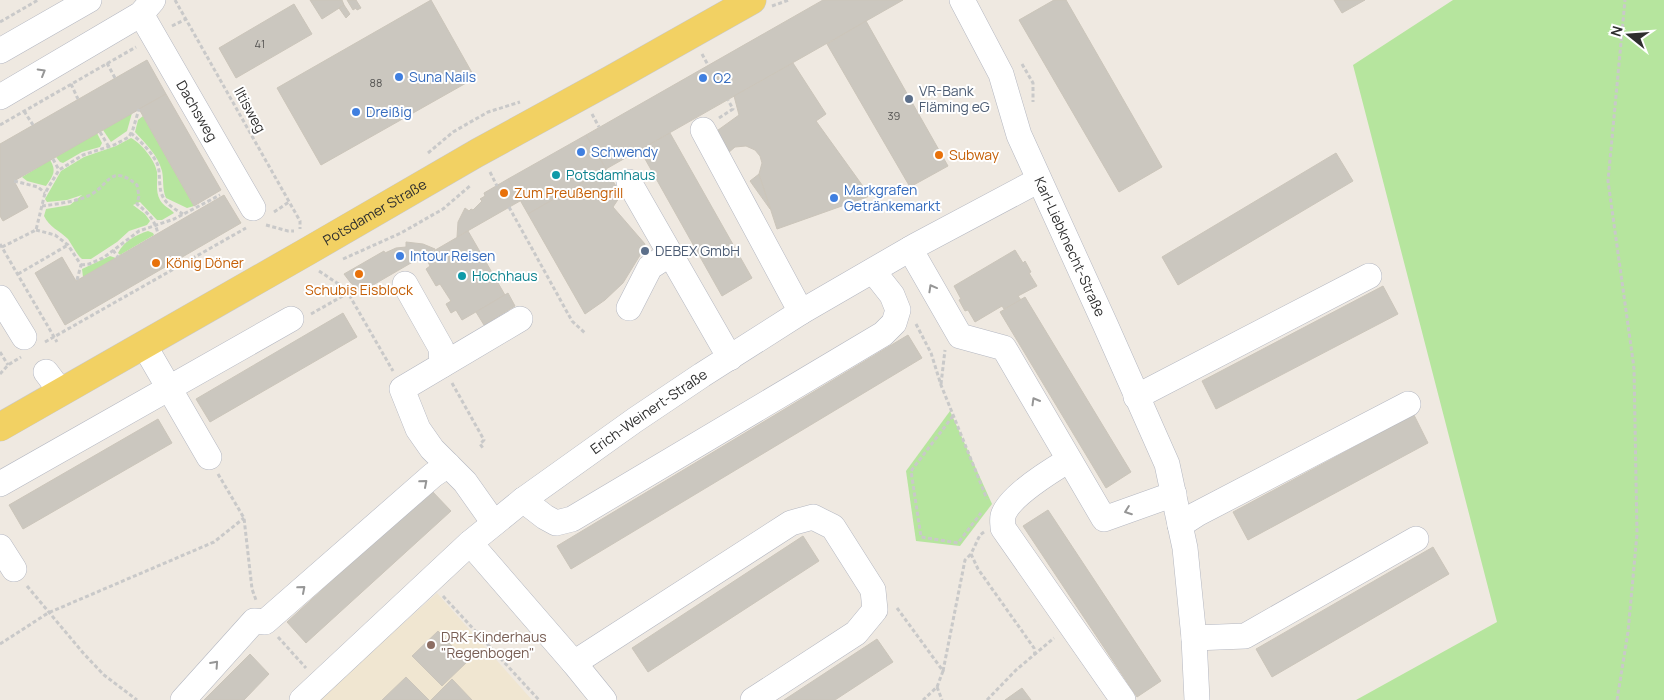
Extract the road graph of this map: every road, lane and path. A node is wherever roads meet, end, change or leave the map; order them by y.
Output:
1 (38, 0) edge
2 (89, 0) edge
3 (175, 0) edge
4 (752, 0) edge
5 (962, 0) edge
6 (1625, 0) edge
7 (30, 2) edge
8 (147, 7) edge
9 (186, 18) junction
10 (0, 22) edge
11 (154, 37) junction
12 (0, 51) edge
13 (107, 64) junction
14 (116, 78) dead end
15 (71, 84) junction
16 (0, 97) edge
17 (78, 99) dead end
18 (139, 109) dead end
19 (589, 110) dead end
20 (24, 111) junction
21 (0, 125) edge
22 (33, 125) dead end
23 (599, 127) dead end
24 (703, 130) dead end
25 (100, 132) dead end
26 (131, 133) junction
27 (108, 147) junction
28 (53, 159) dead end
29 (488, 169) dead end
30 (59, 170) junction
31 (1039, 180) junction
32 (14, 181) dead end
33 (629, 182) dead end
34 (239, 184) junction
35 (497, 186) dead end
36 (45, 193) junction
37 (42, 206) junction
38 (509, 208) dead end
39 (184, 214) junction
40 (255, 220) junction
41 (156, 225) junction
42 (36, 230) junction
43 (158, 234) dead end
44 (1, 245) edge
45 (68, 246) junction
46 (910, 249) junction
47 (113, 250) junction
48 (670, 254) junction
49 (118, 257) dead end
50 (81, 264) junction
51 (319, 270) dead end
52 (873, 271) junction
53 (18, 274) junction
54 (1369, 276) dead end
55 (77, 280) dead end
56 (405, 284) dead end
57 (0, 298) edge
58 (629, 308) dead end
59 (801, 312) junction
60 (913, 318) dead end
61 (291, 319) dead end
62 (520, 319) dead end
63 (586, 334) dead end
64 (54, 337) junction
65 (57, 342) dead end
66 (144, 345) junction
67 (29, 346) junction
68 (0, 352) edge
69 (730, 358) junction
70 (8, 365) junction
71 (442, 365) junction
72 (0, 374) edge
73 (169, 388) junction
74 (402, 389) junction
75 (1136, 397) junction
76 (1408, 404) dead end
77 (953, 415) junction
78 (0, 427) edge
79 (483, 448) dead end
80 (209, 457) joint
81 (1069, 460) junction
82 (448, 465) junction
83 (0, 484) edge
84 (1174, 494) junction
85 (523, 500) junction
86 (994, 516) junction
87 (244, 518) junction
88 (494, 523) junction
89 (1180, 525) junction
90 (1416, 540) dead end
91 (470, 543) junction
92 (0, 547) edge
93 (971, 554) junction
94 (14, 569) joint
95 (430, 581) junction
96 (873, 590) junction
97 (48, 613) junction
98 (265, 622) junction
99 (1071, 624) junction
100 (1194, 638) junction
101 (0, 644) edge
102 (1035, 655) junction
103 (574, 663) junction
104 (943, 671) junction
105 (319, 683) junction
106 (937, 687) junction
107 (138, 700) edge
108 (183, 700) edge
109 (302, 700) edge
110 (540, 700) edge
111 (604, 700) edge
112 (753, 700) edge
113 (923, 700) edge
114 (942, 700) edge
115 (987, 700) edge
116 (1123, 700) edge
117 (1198, 700) edge
118 (1617, 700) edge

1 - 7 path
2 - 12 street
3 - 9 path, Iltisweg
4 - 66 main road, Potsdamer Straße
5 - 31 street, Karl-Liebknecht-Straße
6 - 118 path
7 - 10 path
8 - 11 street, Dachsweg
16 -> 8 street, Dachsweg
9 - 11 path
9 - 40 path, Iltisweg
11 - 13 path
11 - 34 street, Dachsweg
13 - 14 path
13 - 15 path
15 - 17 path
15 - 20 path
18 - 26 path
19 - 23 path
20 - 21 path
20 - 22 path
24 - 59 street
25 - 27 path
26 - 27 path
26 - 39 path
27 - 30 path
28 - 30 path
29 - 35 path
30 - 36 path
31 - 46 street, Erich-Weinert-Straße
31 - 75 street, Karl-Liebknecht-Straße
32 - 36 path
33 - 48 street
34 - 39 path
34 - 40 street, Dachsweg
36 - 37 path
37 - 41 path
37 - 42 path
38 - 63 path
39 - 41 path
40 - 64 path
41 - 43 path
41 - 47 path
42 - 44 path
42 - 45 path
44 - 53 path
45 - 50 path
45 - 53 path
46 - 52 street, Erich-Weinert-Straße
81 -> 46 street
47 - 49 path
47 - 50 path
48 - 58 street
48 - 69 street
50 - 55 path
51 - 74 path
52 - 59 street, Erich-Weinert-Straße
52 - 85 street
53 - 64 path
54 - 75 street
56 - 71 street
57 - 67 street
59 - 69 street, Erich-Weinert-Straße
60 - 77 path
61 - 73 street
62 - 71 street
64 - 65 path
64 - 67 path
66 - 73 street
66 - 78 main road, Potsdamer Straße
67 - 70 path
68 - 70 path
69 - 85 street, Erich-Weinert-Straße
70 - 72 path
71 - 74 street
71 - 79 path
73 - 80 street
73 - 83 street
74 - 82 street
75 - 84 street, Karl-Liebknecht-Straße
76 - 89 street
77 - 86 path
77 - 86 path
80 - 87 path
84 -> 81 street
81 - 86 street
82 - 88 street
98 -> 82 street
84 - 89 street, Karl-Liebknecht-Straße
85 - 88 street, Erich-Weinert-Straße
86 - 93 path
86 - 99 street
87 - 97 path
87 - 98 path
88 - 91 street, Erich-Weinert-Straße
89 - 100 street, Karl-Liebknecht-Straße
90 - 100 street
91 - 95 street, Erich-Weinert-Straße
91 - 103 street
92 - 94 street
93 - 102 path
93 - 104 path
94 - 97 path
95 - 105 street, Erich-Weinert-Straße
95 - 110 path
96 - 103 street
96 - 104 path
96 - 112 street
97 - 101 path
97 - 107 path
98 - 105 path
108 -> 98 street
99 - 102 path
99 - 116 street
100 - 117 street, Karl-Liebknecht-Straße
102 - 115 path
103 - 111 street
104 - 106 path
105 - 109 street, Erich-Weinert-Straße
106 - 113 path
106 - 114 path

